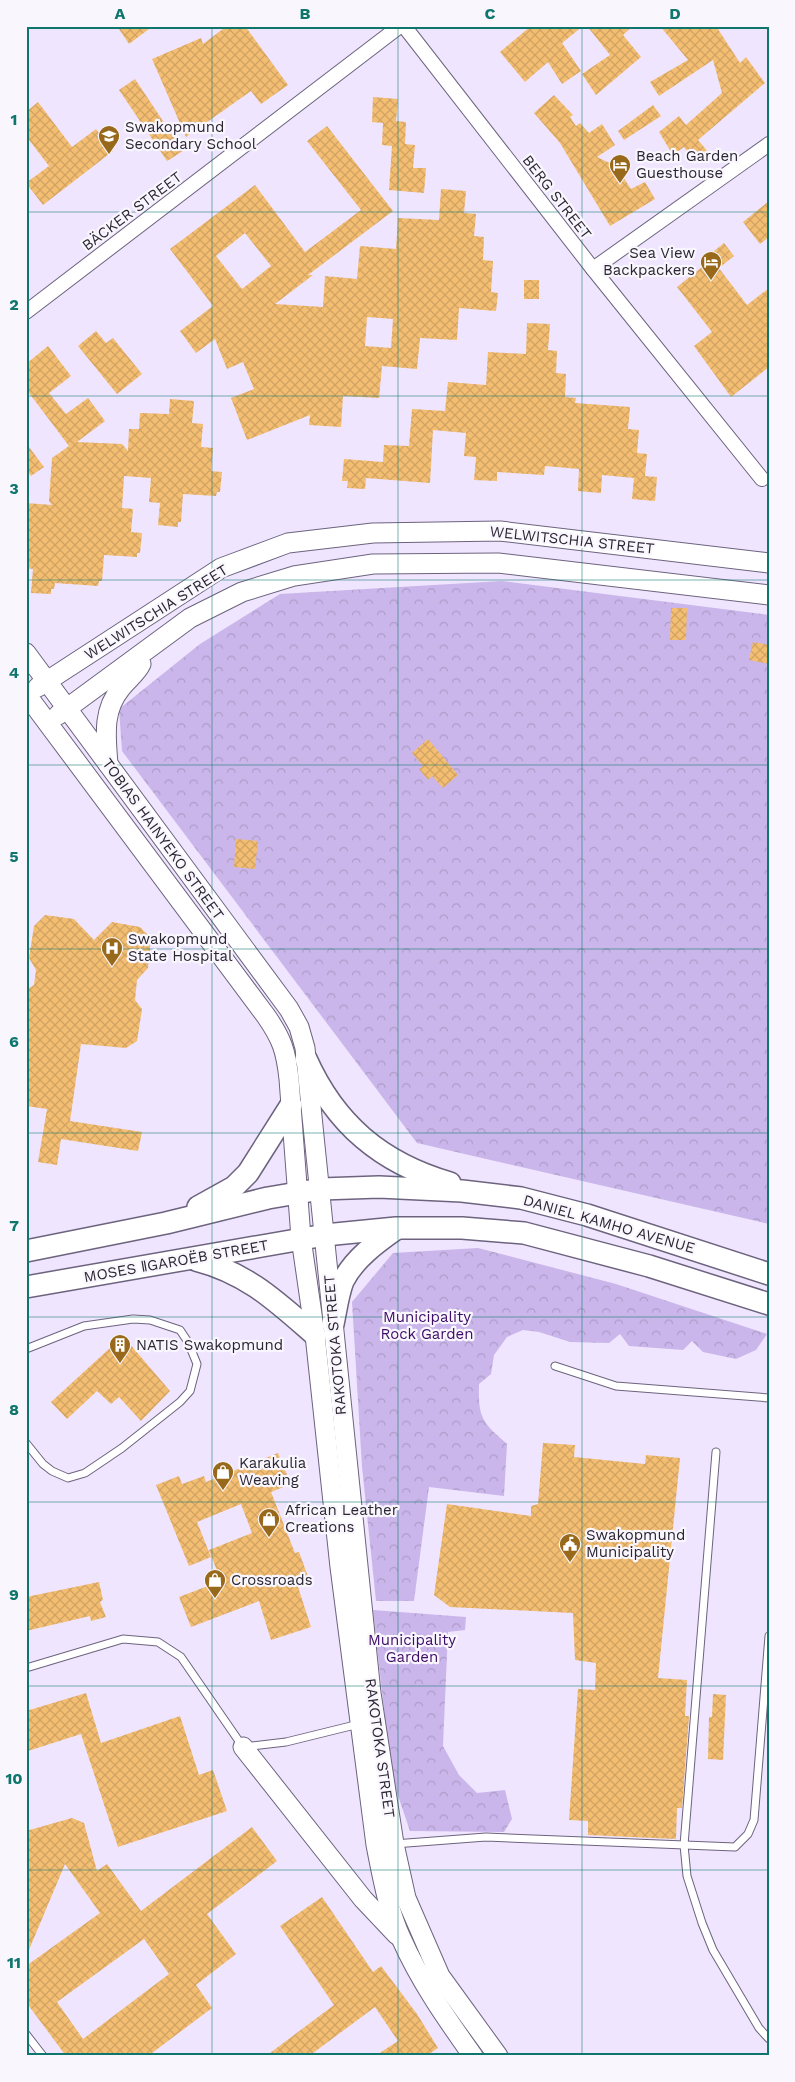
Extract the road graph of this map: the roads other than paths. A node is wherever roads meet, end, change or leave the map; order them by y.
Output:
1 (400, 26) edge
2 (404, 26) edge
3 (769, 144) edge
4 (593, 269) junction
5 (26, 312) edge
6 (762, 479) dead end
7 (766, 562) edge
8 (769, 594) edge
9 (147, 652) junction
10 (26, 653) edge
11 (48, 680) junction
12 (27, 695) edge
13 (67, 708) junction
14 (48, 724) junction
15 (108, 764) junction
16 (306, 1058) junction
17 (291, 1105) junction
18 (321, 1189) junction
19 (297, 1193) junction
20 (484, 1193) junction
21 (166, 1223) junction
22 (396, 1228) junction
23 (325, 1235) junction
24 (301, 1238) junction
25 (26, 1251) edge
26 (192, 1259) junction
27 (769, 1274) edge
28 (26, 1287) edge
29 (769, 1304) edge
30 (333, 1324) junction
31 (315, 1335) junction
32 (26, 1349) edge
33 (555, 1366) dead end
34 (769, 1398) edge
35 (26, 1443) edge
36 (716, 1452) dead end
37 (769, 1636) edge
38 (26, 1668) edge
39 (359, 1724) junction
40 (243, 1747) junction
41 (385, 1845) junction
42 (684, 1845) junction
43 (400, 1937) junction
44 (26, 2034) edge
45 (769, 2040) edge
46 (43, 2056) edge
47 (473, 2056) edge
48 (498, 2056) edge

1 - 5 street, BÄCKER STREET
2 - 4 street, BERG STREET
3 - 4 street
4 - 6 street, BERG STREET
7 - 11 street, WELWITSCHIA STREET
8 - 9 street, WELWITSCHIA STREET
9 - 13 street, WELWITSCHIA STREET
9 - 15 street
10 - 11 street, TOBIAS HAINYEKO STREET
11 - 12 street, WELWITSCHIA STREET
11 - 13 street, TOBIAS HAINYEKO STREET
12 - 14 street, TOBIAS HAINYEKO STREET
13 - 14 street, WELWITSCHIA STREET
13 - 15 street, TOBIAS HAINYEKO STREET
14 - 17 street, TOBIAS HAINYEKO STREET
15 - 16 street, TOBIAS HAINYEKO STREET
16 - 18 street, TOBIAS HAINYEKO STREET
16 - 20 main road
17 - 19 street, TOBIAS HAINYEKO STREET
17 - 21 main road
18 - 19 main road, DANIEL KAMHO AVENUE
18 - 20 main road, DANIEL KAMHO AVENUE
18 - 23 street, TOBIAS HAINYEKO STREET
19 - 21 main road
19 - 24 street, TOBIAS HAINYEKO STREET
20 - 27 main road, DANIEL KAMHO AVENUE
21 - 25 main road
22 - 23 main road, DANIEL KAMHO AVENUE
22 - 29 main road, DANIEL KAMHO AVENUE
22 - 30 main road
23 - 24 main road, MOSES ǁGAROËB STREET
23 - 30 street, RAKOTOKA STREET
24 - 26 main road, MOSES ǁGAROËB STREET
24 - 31 street, RAKOTOKA STREET
26 - 28 main road, MOSES ǁGAROËB STREET
26 - 31 main road
30 - 41 street, RAKOTOKA STREET
31 - 39 street, RAKOTOKA STREET
32 - 35 lane
33 - 34 lane
36 - 42 lane
37 - 42 lane
38 - 40 lane
39 - 40 lane
39 - 41 street, RAKOTOKA STREET
40 - 43 street
41 - 42 lane
41 - 43 street, RAKOTOKA STREET
41 - 48 street, RAKOTOKA STREET
42 - 45 lane
43 - 47 street, RAKOTOKA STREET
44 - 46 lane

